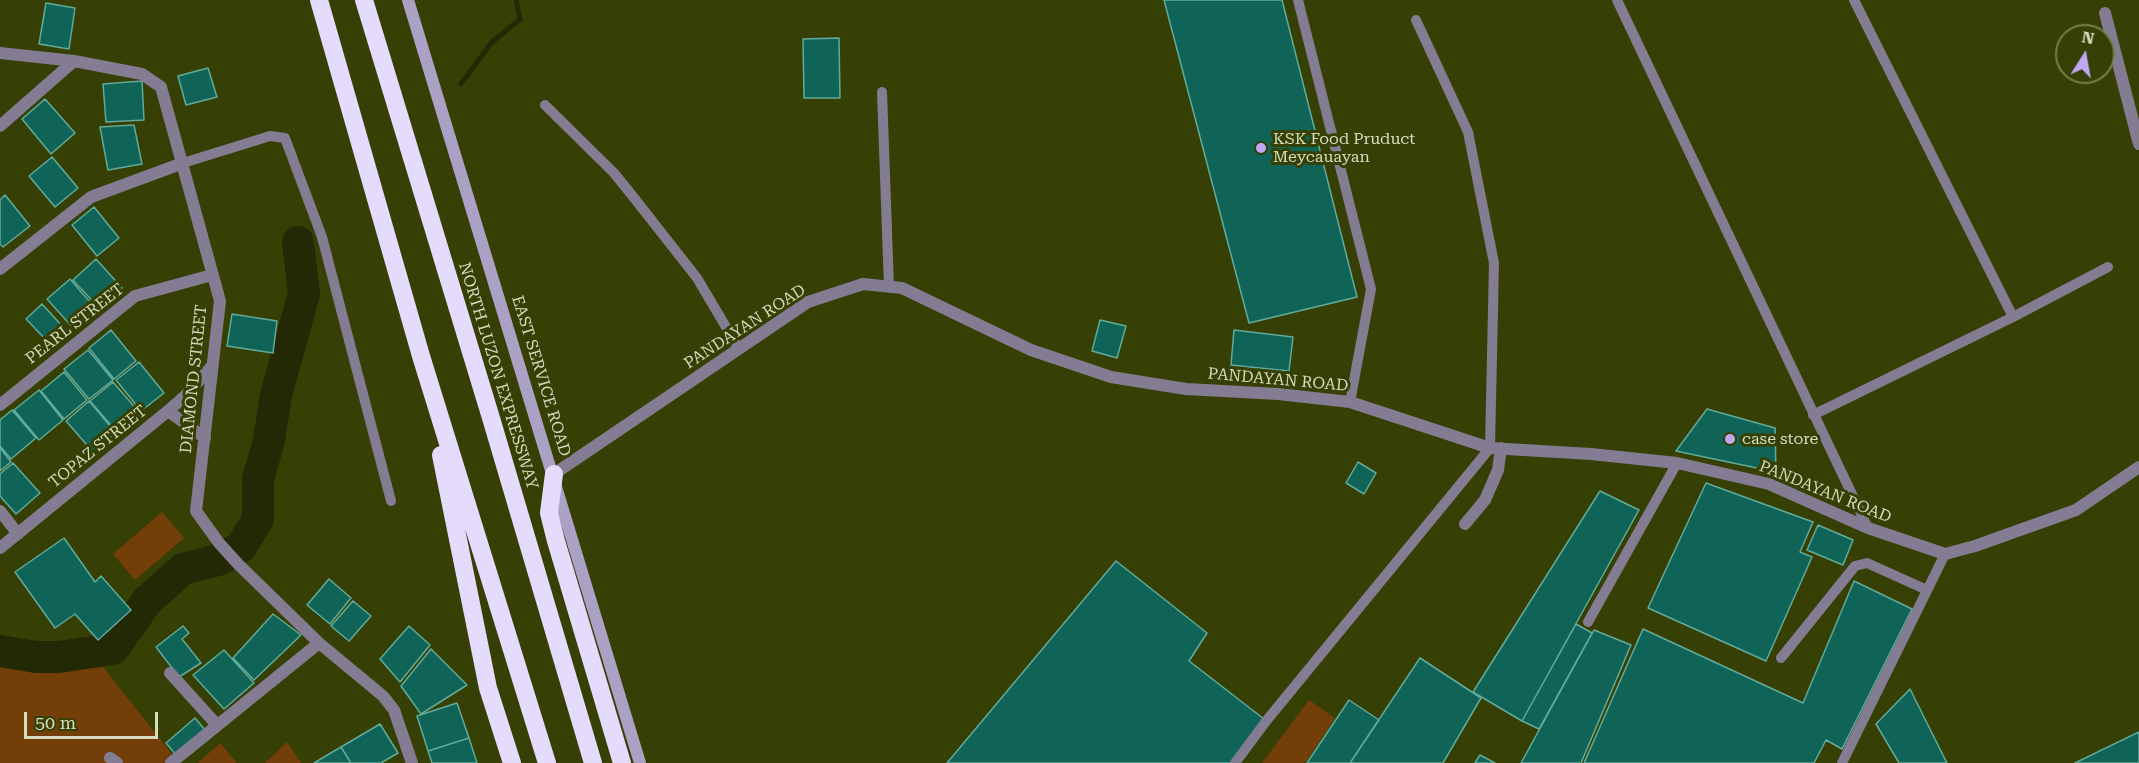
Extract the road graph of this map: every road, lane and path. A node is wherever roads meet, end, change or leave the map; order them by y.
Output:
1 (319, 0) edge
2 (364, 0) edge
3 (408, 0) edge
4 (1298, 0) edge
5 (1617, 0) edge
6 (1854, 0) edge
7 (2105, 13) dead end
8 (1416, 20) dead end
9 (0, 53) edge
10 (74, 61) junction
11 (882, 92) dead end
12 (545, 105) dead end
13 (0, 126) edge
14 (2139, 144) edge
15 (183, 163) junction
16 (2108, 267) dead end
17 (0, 269) edge
18 (212, 275) junction
19 (889, 286) junction
20 (2013, 317) junction
21 (739, 349) junction
22 (421, 356) junction
23 (212, 366) junction
24 (1350, 402) junction
25 (0, 405) edge
26 (168, 411) junction
27 (1813, 415) junction
28 (205, 438) junction
29 (1496, 448) junction
30 (1677, 463) junction
31 (2139, 467) edge
32 (554, 474) junction
33 (391, 501) dead end
34 (0, 511) edge
35 (1465, 524) dead end
36 (1868, 528) junction
37 (18, 534) junction
38 (0, 548) edge
39 (1945, 554) junction
40 (1927, 590) junction
41 (1588, 622) dead end
42 (320, 643) junction
43 (1781, 658) dead end
44 (170, 673) dead end
45 (217, 725) junction
46 (171, 763) edge
47 (412, 763) edge
48 (512, 763) edge
49 (547, 763) edge
50 (593, 763) edge
51 (622, 763) edge
52 (640, 763) edge
53 (1235, 763) edge
54 (1842, 763) edge

1 - 22 highway
2 - 50 highway, NORTH LUZON EXPRESSWAY
3 - 32 main road, EAST SERVICE ROAD
4 - 24 lane
5 - 27 lane
6 - 20 lane
7 - 14 street
8 - 29 lane
9 - 10 street, DIAMOND STREET
10 - 13 street
10 - 15 street, DIAMOND STREET
11 - 19 lane
12 - 21 lane
15 - 17 street
15 - 18 street, DIAMOND STREET
15 - 33 lane
16 - 20 lane
18 - 23 street, DIAMOND STREET
18 - 25 street, PEARL STREET
19 - 21 street, PANDAYAN ROAD
19 - 24 street, PANDAYAN ROAD
20 - 27 lane
21 - 32 street, PANDAYAN ROAD
22 - 48 highway
22 - 49 highway
23 - 26 street, TOPAZ STREET
23 - 28 street, DIAMOND STREET
24 - 29 street, PANDAYAN ROAD
26 - 28 street
26 - 37 street, TOPAZ STREET
27 - 36 lane
28 - 42 street, DIAMOND STREET
29 - 30 street, PANDAYAN ROAD
29 - 35 street
29 - 53 lane
30 - 36 street, PANDAYAN ROAD
30 - 41 lane
31 - 39 street
32 - 51 highway
32 - 52 main road, EAST SERVICE ROAD
34 - 37 street
36 - 39 street, PANDAYAN ROAD
37 - 38 street, TOPAZ STREET
39 - 40 lane
40 - 43 lane
40 - 54 lane
42 - 45 street
42 - 47 street, DIAMOND STREET
44 - 45 street
45 - 46 street

